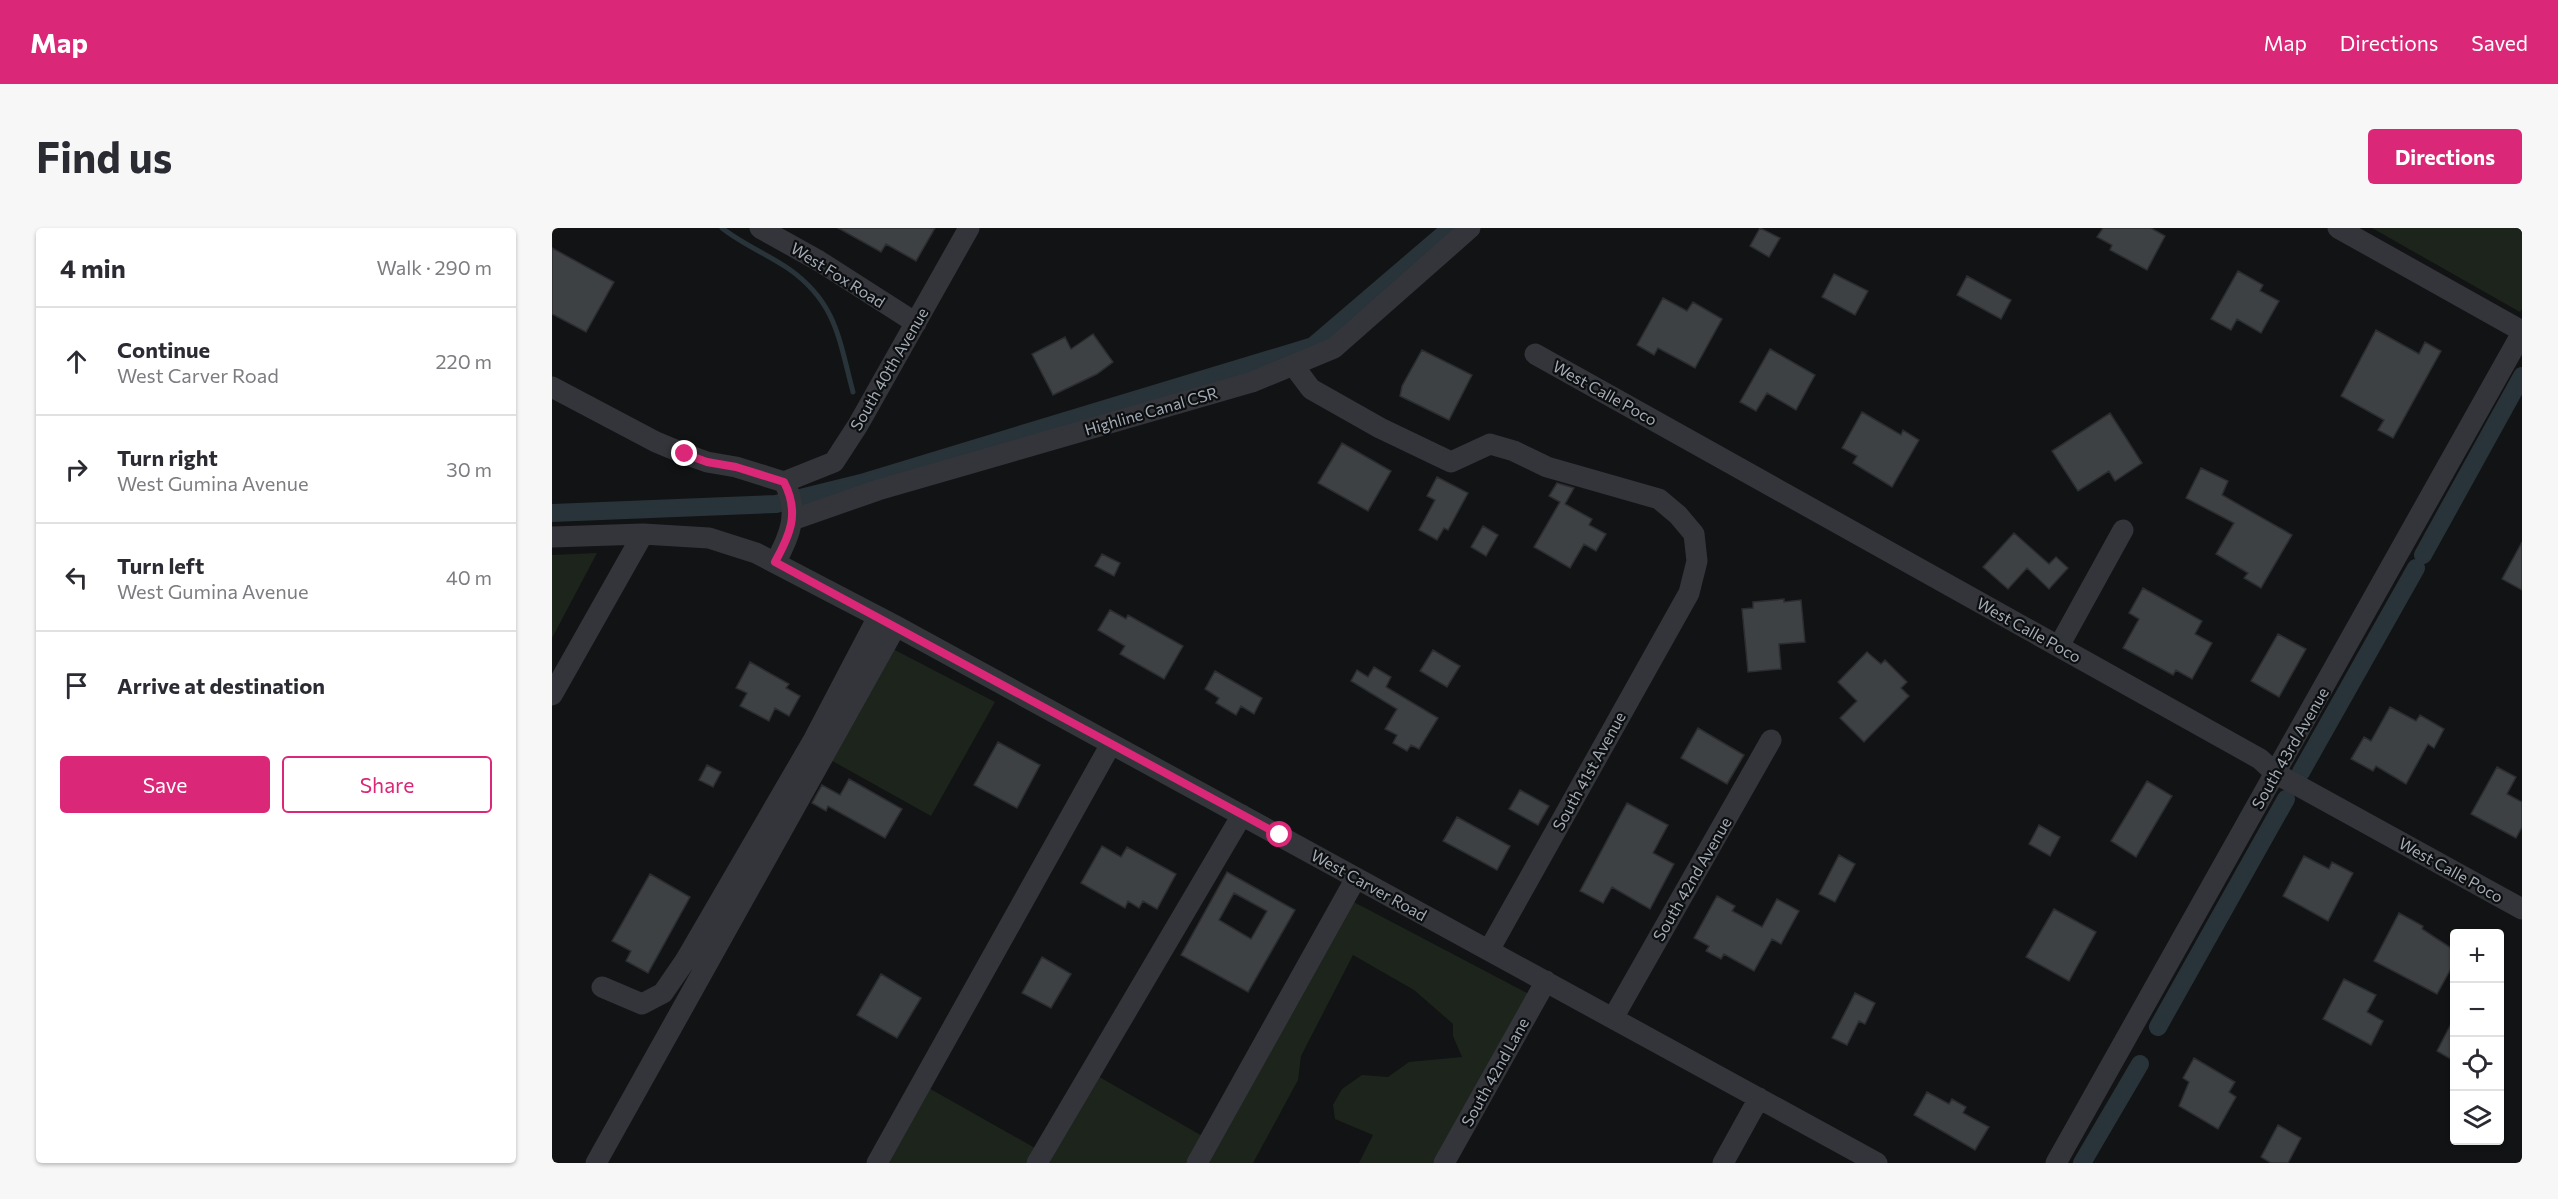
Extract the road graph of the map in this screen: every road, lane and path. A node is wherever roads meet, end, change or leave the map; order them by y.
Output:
1 (760, 228) edge
2 (969, 228) edge
3 (1470, 228) edge
4 (2338, 228) edge
5 (916, 323) junction
6 (2522, 332) edge
7 (1535, 354) dead end
8 (1293, 365) junction
9 (552, 387) edge
10 (787, 488) junction
11 (792, 520) junction
12 (2123, 530) dead end
13 (643, 534) junction
14 (552, 537) edge
15 (775, 562) junction
16 (888, 621) junction
17 (2059, 646) junction
18 (552, 695) edge
19 (1771, 740) dead end
20 (1111, 744) junction
21 (2275, 773) junction
22 (1242, 815) junction
23 (1356, 878) junction
24 (2522, 909) edge
25 (1489, 950) junction
26 (1546, 981) junction
27 (602, 987) dead end
28 (1614, 1018) junction
29 (1759, 1098) junction
30 (596, 1163) edge
31 (877, 1163) edge
32 (1037, 1163) edge
33 (1197, 1163) edge
34 (1444, 1163) edge
35 (1723, 1163) edge
36 (1877, 1163) edge
37 (2056, 1163) edge

1 - 5 street, West Fox Road
2 - 5 street, South 40th Avenue
3 - 8 street, Highline Canal CSR
4 - 6 street
5 - 10 street, South 40th Avenue
6 - 21 street, South 43rd Avenue
7 - 17 street, West Calle Poco
8 - 11 street, Highline Canal CSR
8 - 25 street, South 41st Avenue
9 - 10 street
10 - 11 street
11 - 15 street
12 - 17 street
13 - 14 street, West Carver Road
13 - 15 street, West Carver Road
13 - 18 street
15 - 16 street, West Carver Road
16 - 20 street, West Carver Road
16 - 27 street
16 - 30 street
17 - 21 street, West Calle Poco
19 - 28 street, South 42nd Avenue
20 - 22 street, West Carver Road
20 - 31 street
21 - 24 street, West Calle Poco
21 - 37 street, South 43rd Avenue
22 - 23 street, West Carver Road
22 - 32 street
23 - 25 street, West Carver Road
23 - 33 street
25 - 26 street, West Carver Road
26 - 28 street, West Carver Road
26 - 34 street, South 42nd Lane
28 - 29 street, West Carver Road
29 - 35 street
29 - 36 street, West Carver Road

